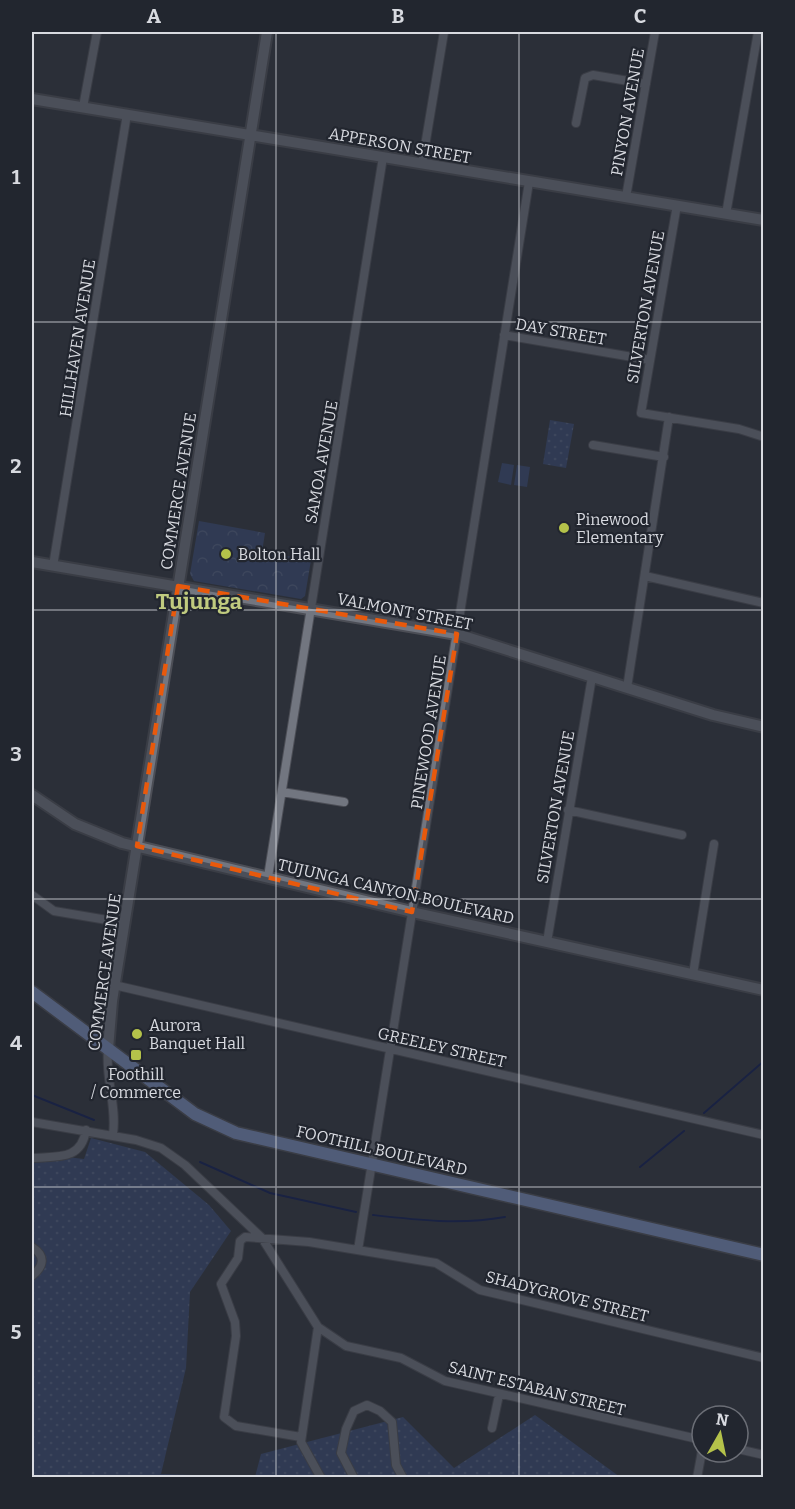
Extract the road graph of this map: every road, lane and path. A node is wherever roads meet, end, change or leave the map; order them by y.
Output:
1 (97, 32) edge
2 (267, 32) edge
3 (444, 32) edge
4 (656, 32) edge
5 (758, 32) edge
6 (646, 84) junction
7 (32, 99) edge
8 (83, 107) junction
9 (127, 114) junction
10 (576, 123) dead end
11 (249, 135) junction
12 (382, 158) junction
13 (422, 164) junction
14 (529, 182) junction
15 (626, 196) junction
16 (677, 205) junction
17 (726, 214) junction
18 (764, 220) edge
19 (504, 335) junction
20 (650, 360) junction
21 (669, 417) junction
22 (764, 437) edge
23 (593, 445) dead end
24 (664, 457) junction
25 (32, 562) edge
26 (53, 566) junction
27 (645, 576) junction
28 (178, 586) junction
29 (764, 603) edge
30 (311, 609) junction
31 (457, 634) junction
32 (591, 677) junction
33 (627, 688) junction
34 (764, 727) edge
35 (282, 792) junction
36 (32, 795) edge
37 (344, 802) dead end
38 (568, 810) junction
39 (682, 835) dead end
40 (714, 844) dead end
41 (137, 846) junction
42 (268, 877) junction
43 (32, 895) edge
44 (412, 912) junction
45 (125, 923) junction
46 (547, 942) junction
47 (693, 974) junction
48 (114, 985) junction
49 (764, 990) edge
50 (32, 992) edge
51 (388, 1048) junction
52 (108, 1049) junction
53 (32, 1122) edge
54 (86, 1130) junction
55 (113, 1134) junction
56 (764, 1135) edge
57 (32, 1158) edge
58 (370, 1165) junction
59 (262, 1238) junction
60 (32, 1247) edge
61 (358, 1250) junction
62 (764, 1255) edge
63 (32, 1276) edge
64 (318, 1327) junction
65 (764, 1358) edge
66 (499, 1395) junction
67 (492, 1428) dead end
68 (302, 1437) junction
69 (690, 1437) edge
70 (321, 1478) edge
71 (354, 1478) edge
72 (403, 1478) edge

1 - 8 street
2 - 11 street, COMMERCE AVENUE
3 - 13 street
4 - 6 street, PINYON AVENUE
5 - 17 street
6 - 10 street
6 - 15 street, PINYON AVENUE
7 - 8 street, APPERSON STREET
8 - 9 street, APPERSON STREET
9 - 11 street, APPERSON STREET
9 - 26 street, HILLHAVEN AVENUE
11 - 12 street, APPERSON STREET
11 - 28 street, COMMERCE AVENUE
12 - 13 street, APPERSON STREET
12 - 30 street, SAMOA AVENUE
13 - 14 street, APPERSON STREET
14 - 15 street, APPERSON STREET
14 - 19 street, PINEWOOD AVENUE
15 - 16 street, APPERSON STREET
16 - 17 street, APPERSON STREET
16 - 20 street, SILVERTON AVENUE
17 - 18 street, APPERSON STREET
19 - 20 street, DAY STREET
19 - 31 street, PINEWOOD AVENUE
20 - 21 street, SILVERTON AVENUE
21 - 22 street
21 - 24 street
23 - 24 street
24 - 27 street
25 - 26 street, VALMONT STREET
26 - 28 street, VALMONT STREET
27 - 29 street
27 - 33 street
28 - 30 street, VALMONT STREET
28 - 41 street, COMMERCE AVENUE
30 - 31 street, VALMONT STREET
30 - 35 street, SAMOA AVENUE
31 - 32 street, VALMONT STREET
31 - 44 street, PINEWOOD AVENUE
32 - 33 street, VALMONT STREET
32 - 38 street, SILVERTON AVENUE
33 - 34 street, VALMONT STREET
35 - 37 street
35 - 42 street, SAMOA AVENUE
36 - 41 street, TUJUNGA CANYON BOULEVARD
38 - 39 street
38 - 46 street, SILVERTON AVENUE
40 - 47 street
41 - 42 street, TUJUNGA CANYON BOULEVARD
41 - 45 street, COMMERCE AVENUE
42 - 44 street, TUJUNGA CANYON BOULEVARD
43 - 45 street
44 - 46 street, TUJUNGA CANYON BOULEVARD
44 - 51 street, PINEWOOD AVENUE
45 - 48 street, COMMERCE AVENUE
46 - 47 street, TUJUNGA CANYON BOULEVARD
47 - 49 street, TUJUNGA CANYON BOULEVARD
48 - 51 street, GREELEY STREET
48 - 52 street, COMMERCE AVENUE
50 - 52 main road, FOOTHILL BOULEVARD
51 - 56 street, GREELEY STREET
51 - 58 street, PINEWOOD AVENUE
52 - 55 street, COMMERCE AVENUE
52 - 58 main road, FOOTHILL BOULEVARD
53 - 54 street, SAINT ESTABAN STREET
54 - 55 street, SAINT ESTABAN STREET
54 - 57 street
55 - 59 street, SAINT ESTABAN STREET
58 - 61 street, PINEWOOD AVENUE
58 - 62 main road, FOOTHILL BOULEVARD
59 - 61 street, SHADYGROVE STREET
59 - 64 street, SAINT ESTABAN STREET
59 - 68 street
60 - 63 street
61 - 65 street, SHADYGROVE STREET
64 - 66 street, SAINT ESTABAN STREET
64 - 68 street
66 - 67 street
66 - 69 street, SAINT ESTABAN STREET
68 - 70 street
71 - 72 street

